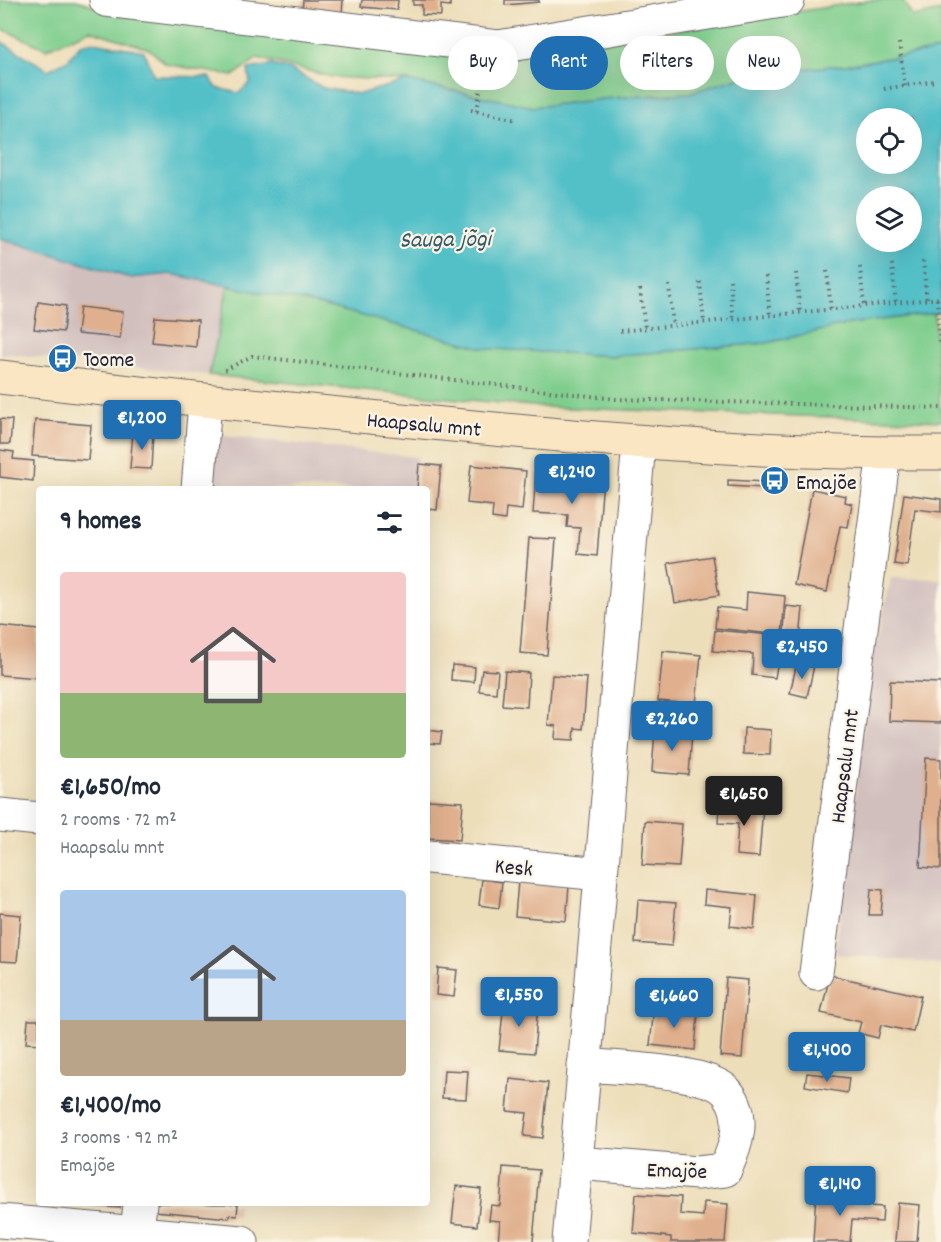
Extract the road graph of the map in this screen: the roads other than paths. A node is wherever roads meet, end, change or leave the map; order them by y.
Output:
1 (106, 0) edge
2 (788, 0) edge
3 (0, 377) edge
4 (205, 402) junction
5 (639, 443) junction
6 (885, 453) junction
7 (941, 453) edge
8 (198, 486) edge
9 (0, 815) edge
10 (36, 819) edge
11 (430, 857) edge
12 (602, 874) junction
13 (816, 973) dead end
14 (584, 1065) junction
15 (577, 1163) junction
16 (139, 1218) edge
17 (0, 1221) edge
18 (242, 1242) edge
19 (569, 1242) edge

1 - 2 street
3 - 4 main road, Haapsalu mnt
4 - 5 main road, Haapsalu mnt
4 - 8 street
5 - 6 main road, Haapsalu mnt
5 - 12 street
6 - 7 main road, Haapsalu mnt
6 - 13 street, Haapsalu mnt
9 - 10 street
11 - 12 street, Kesk
12 - 14 street
14 - 15 street
14 - 15 street, Emajõe
15 - 19 street
16 - 17 street
16 - 18 street

